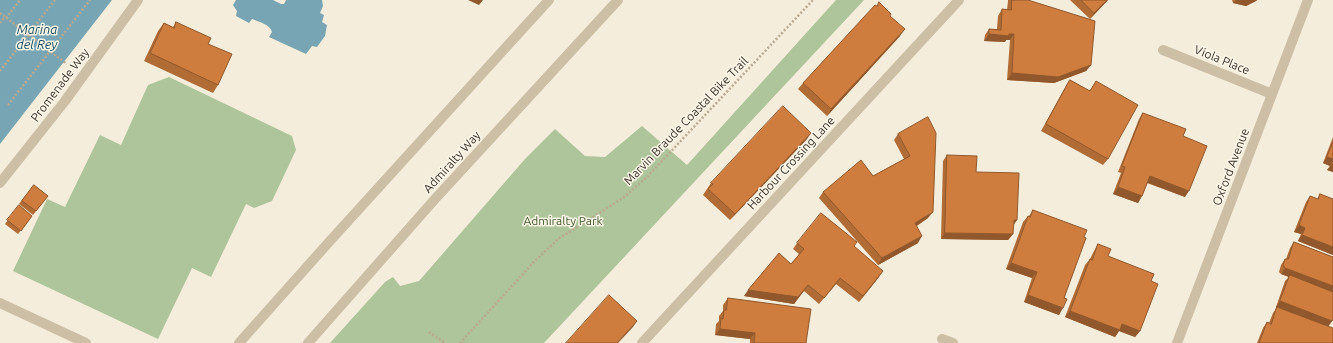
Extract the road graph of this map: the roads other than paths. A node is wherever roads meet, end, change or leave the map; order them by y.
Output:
1 (138, 0) edge
2 (549, 0) edge
3 (618, 0) edge
4 (959, 0) edge
5 (1308, 0) edge
6 (1163, 50) dead end
7 (1272, 94) junction
8 (0, 183) edge
9 (0, 303) edge
10 (942, 339) dead end
11 (86, 343) edge
12 (239, 343) edge
13 (308, 343) edge
14 (642, 343) edge
15 (953, 343) edge
16 (1177, 343) edge

1 - 8 street, Promenade Way
2 - 12 street
3 - 13 street, Admiralty Way
4 - 14 street, Harbour Crossing Lane
5 - 7 street, Oxford Avenue
6 - 7 street, Viola Place
7 - 16 street, Oxford Avenue
9 - 11 street
10 - 15 street

